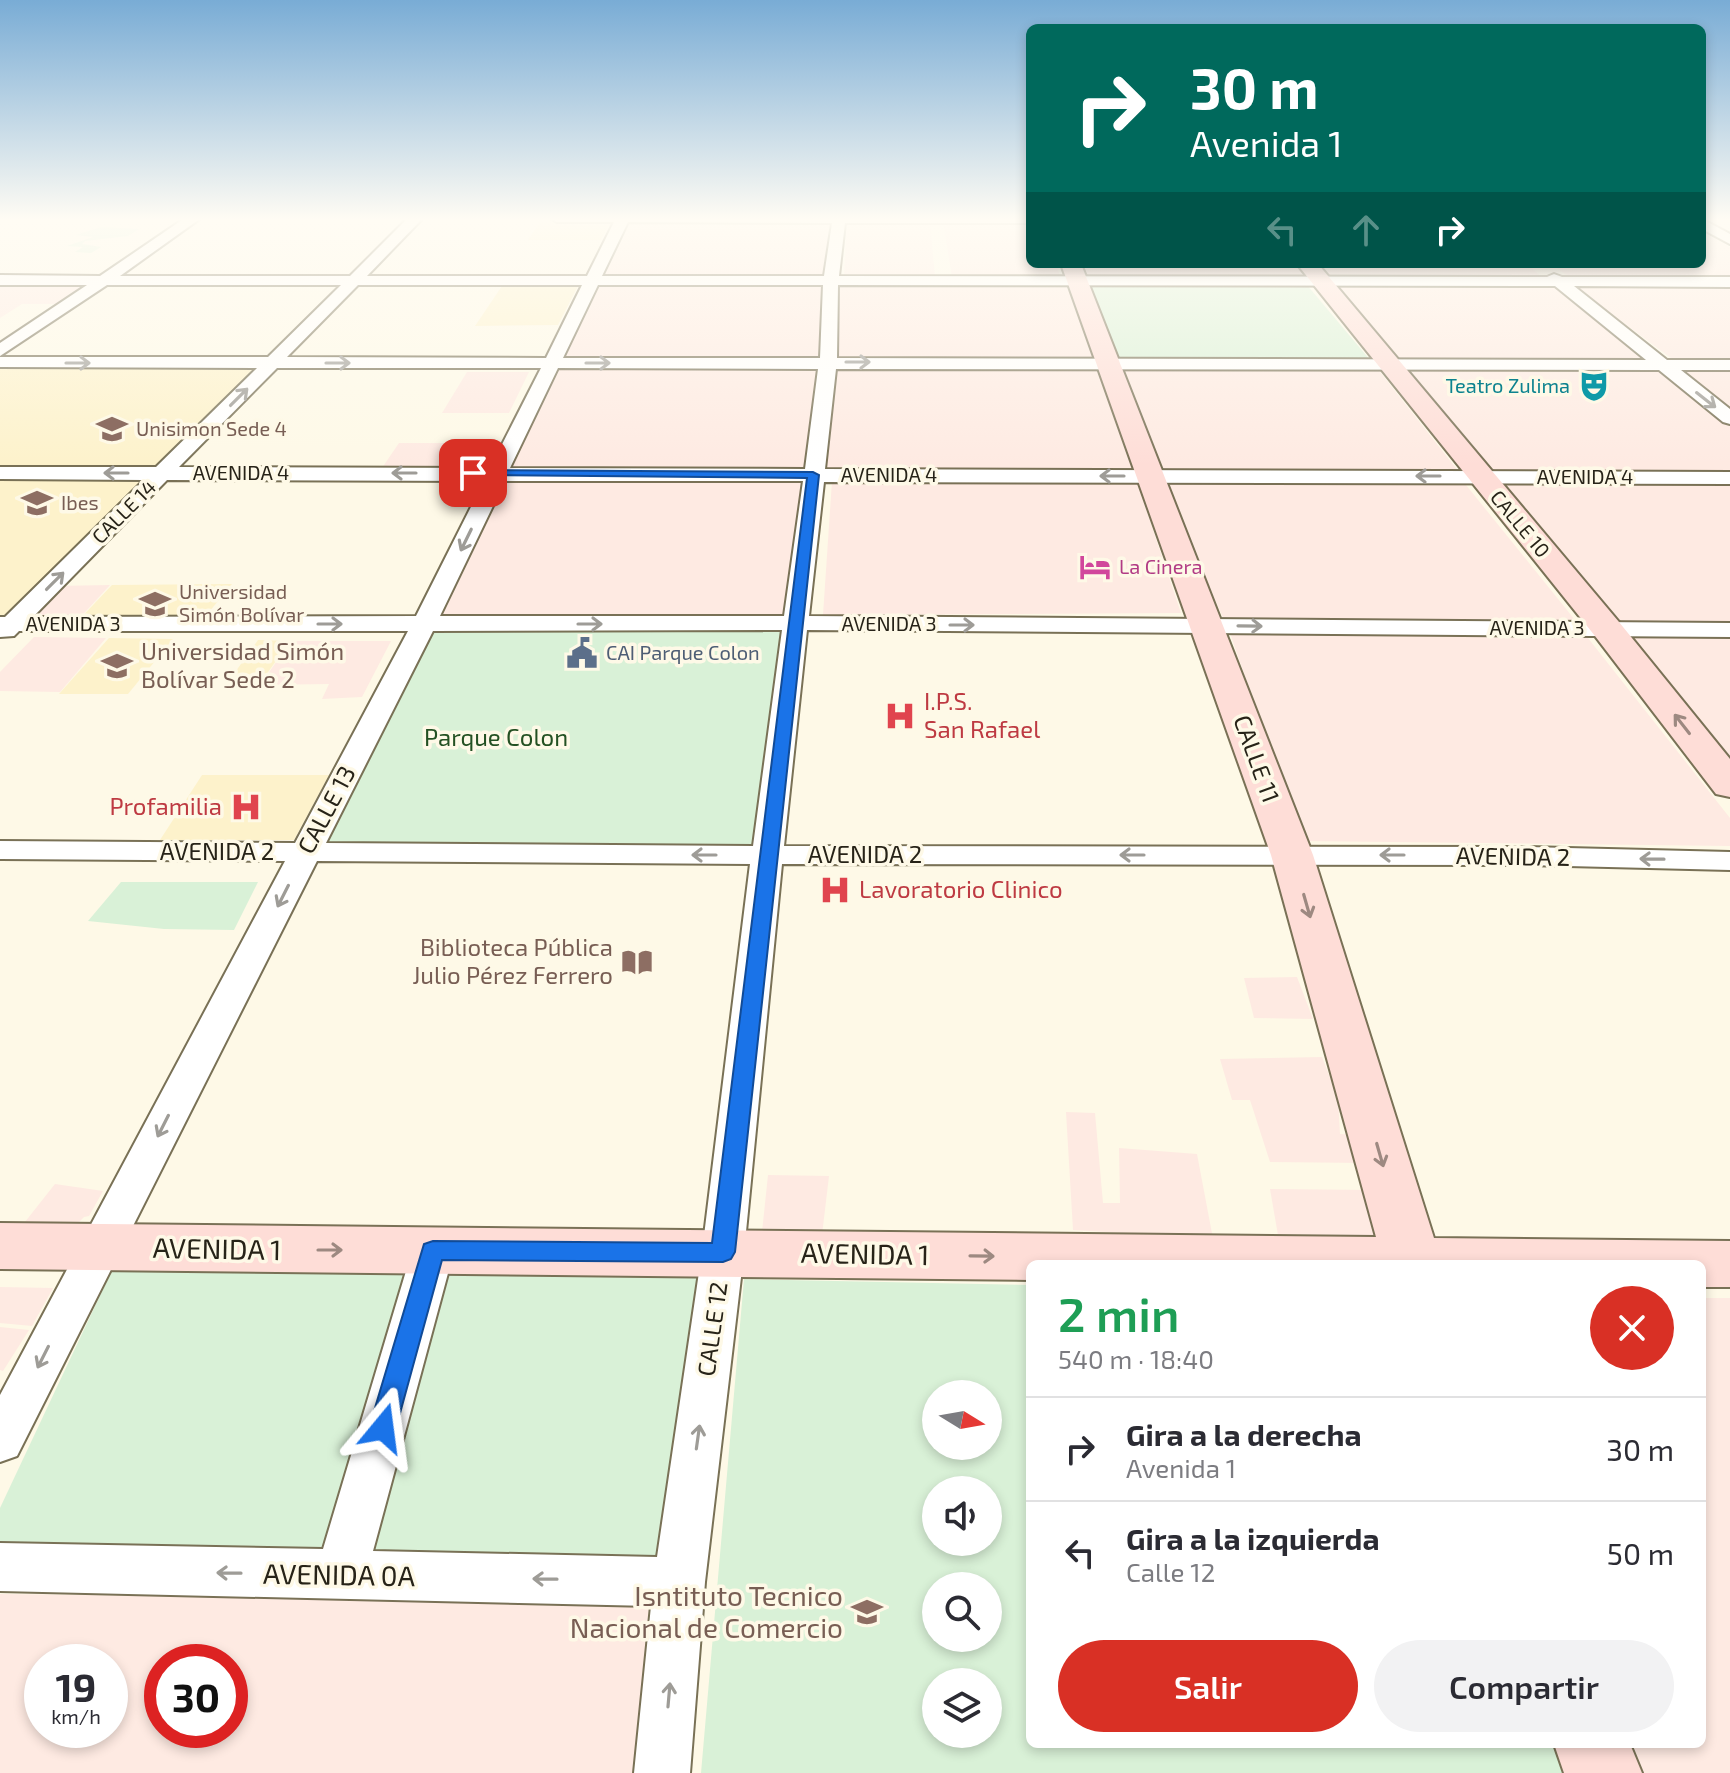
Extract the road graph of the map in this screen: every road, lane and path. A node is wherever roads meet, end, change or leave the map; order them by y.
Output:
1 (72, 301) edge
2 (334, 301) edge
3 (582, 301) edge
4 (830, 301) edge
5 (1084, 301) edge
6 (1338, 301) edge
7 (1582, 301) edge
8 (0, 351) edge
9 (0, 362) edge
10 (828, 362) junction
11 (272, 363) junction
12 (553, 363) junction
13 (1106, 363) junction
14 (1390, 364) junction
15 (1662, 365) junction
16 (1730, 365) edge
17 (1730, 418) edge
18 (0, 473) edge
19 (162, 473) junction
20 (499, 473) junction
21 (813, 475) junction
22 (1150, 476) junction
23 (1480, 477) junction
24 (1730, 478) edge
25 (797, 623) junction
26 (424, 624) junction
27 (1207, 626) junction
28 (4, 628) edge
29 (1607, 629) junction
30 (1730, 630) edge
31 (1730, 785) edge
32 (0, 850) edge
33 (305, 852) junction
34 (767, 855) junction
35 (1292, 855) junction
36 (1730, 861) edge
37 (0, 1246) edge
38 (100, 1247) junction
39 (433, 1251) junction
40 (723, 1252) junction
41 (1274, 1260) edge
42 (1411, 1260) edge
43 (1706, 1264) edge
44 (1730, 1264) edge
45 (0, 1441) edge
46 (0, 1567) edge
47 (341, 1575) junction
48 (679, 1582) junction
49 (1594, 1748) edge
50 (662, 1773) edge
51 (1603, 1773) edge

1 - 8 street
2 - 11 street, CALLE 14
3 - 12 street, CALLE 13
4 - 10 street, CALLE 12
5 - 13 street, CALLE 11
6 - 14 street, CALLE 10
7 - 15 street
9 -> 11 street
12 -> 10 street
10 -> 13 street
10 - 21 street, CALLE 12
11 -> 12 street
19 -> 11 street, CALLE 14
12 - 20 street, CALLE 13
13 - 14 street
13 - 22 street, CALLE 11
14 - 15 street
14 - 23 street, CALLE 10
15 - 16 street
15 -> 17 street
19 -> 18 street, AVENIDA 4
20 -> 19 street, AVENIDA 4
28 -> 19 street, CALLE 14
20 - 21 street, AVENIDA 4
20 -> 26 street, CALLE 13
22 -> 21 street, AVENIDA 4
21 - 25 street, CALLE 12
23 -> 22 street, AVENIDA 4
22 - 27 street, CALLE 11
23 - 24 street, AVENIDA 4
23 - 29 street, CALLE 10
26 -> 25 street, AVENIDA 3
25 -> 27 street, AVENIDA 3
25 - 34 street, CALLE 12
28 -> 26 street, AVENIDA 3
26 - 33 street, CALLE 13
27 -> 29 street, AVENIDA 3
27 - 35 street, CALLE 11
29 - 30 street, AVENIDA 3
31 -> 29 street, CALLE 10
32 - 33 street, AVENIDA 2
34 -> 33 street, AVENIDA 2
33 -> 38 street, CALLE 13
35 -> 34 street, AVENIDA 2
34 - 40 street, CALLE 12
36 -> 35 street, AVENIDA 2
35 -> 42 street, CALLE 11
37 - 38 street, AVENIDA 1
38 -> 39 street, AVENIDA 1
38 -> 45 street, CALLE 13
39 - 40 street, AVENIDA 1
39 - 47 street
40 -> 41 street, AVENIDA 1
48 -> 40 street, CALLE 12
43 - 44 street, AVENIDA 1
47 -> 46 street, AVENIDA 0A
48 -> 47 street, AVENIDA 0A
50 -> 48 street, CALLE 12
49 - 51 street

